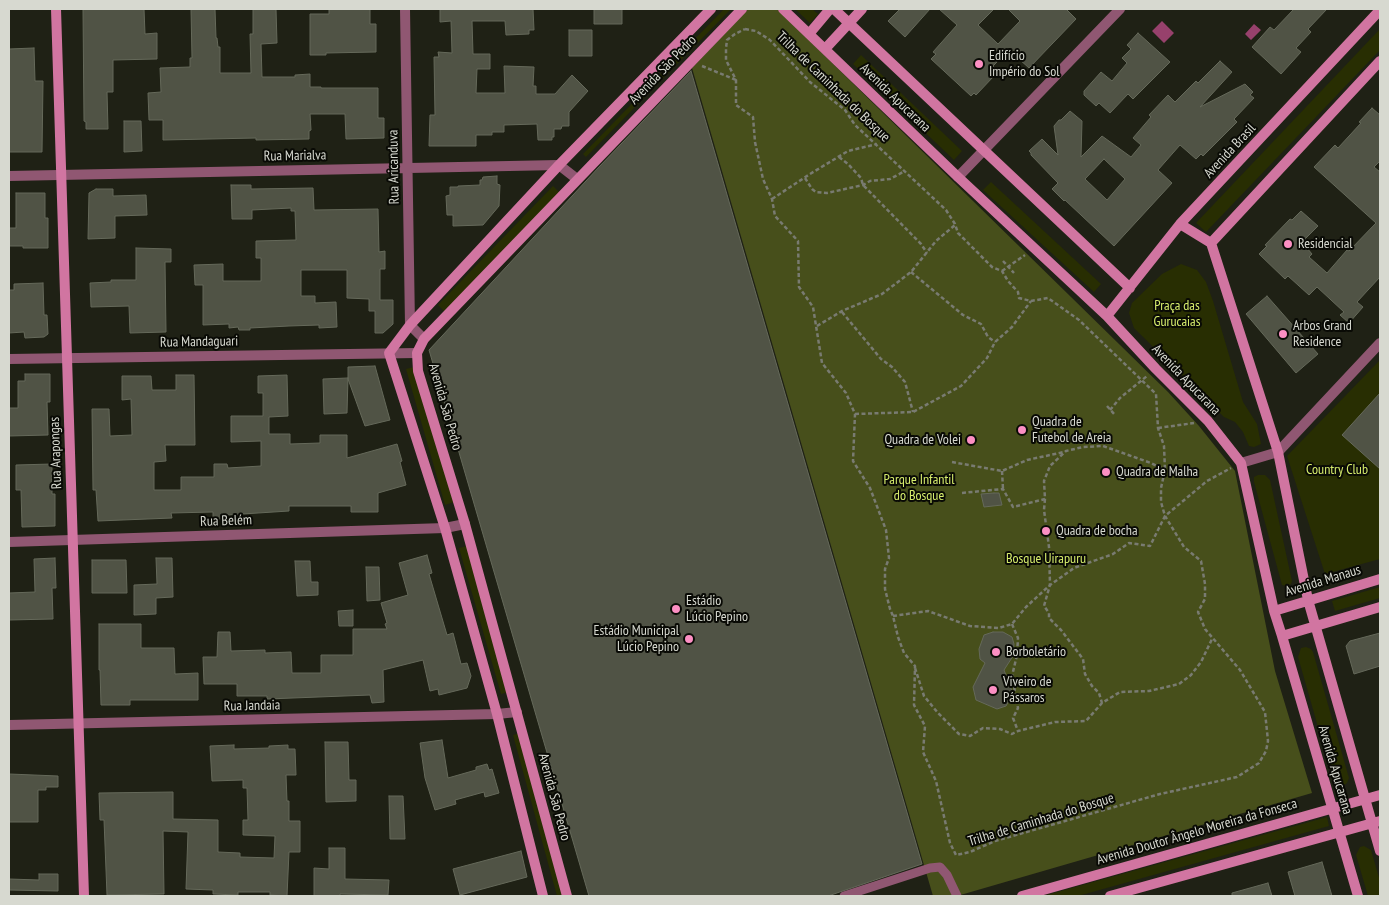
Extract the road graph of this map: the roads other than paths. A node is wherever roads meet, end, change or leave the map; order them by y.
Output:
1 (56, 9) edge
2 (405, 9) edge
3 (711, 9) edge
4 (742, 9) edge
5 (783, 9) edge
6 (830, 9) edge
7 (834, 9) edge
8 (862, 9) edge
9 (1120, 9) edge
10 (1380, 10) edge
11 (850, 23) junction
12 (809, 34) junction
13 (825, 49) junction
14 (1380, 61) edge
15 (985, 150) junction
16 (559, 165) junction
17 (407, 168) junction
18 (61, 175) junction
19 (9, 176) edge
20 (958, 177) junction
21 (577, 179) junction
22 (1180, 224) junction
23 (1211, 243) junction
24 (1130, 288) junction
25 (428, 307) junction
26 (1107, 316) junction
27 (443, 319) junction
28 (410, 325) junction
29 (424, 339) junction
30 (1380, 343) edge
31 (389, 353) junction
32 (417, 353) junction
33 (67, 358) junction
34 (9, 359) edge
35 (1278, 452) junction
36 (1241, 463) junction
37 (465, 524) junction
38 (445, 528) junction
39 (73, 540) junction
40 (9, 542) edge
41 (1380, 579) edge
42 (1308, 600) junction
43 (1380, 607) edge
44 (1274, 611) junction
45 (1316, 626) junction
46 (1282, 636) junction
47 (517, 712) junction
48 (497, 714) junction
49 (79, 723) junction
50 (9, 725) edge
51 (1380, 795) edge
52 (1364, 799) junction
53 (1332, 808) junction
54 (1376, 822) edge
55 (1339, 832) junction
56 (1380, 851) edge
57 (84, 896) edge
58 (543, 896) edge
59 (567, 896) edge
60 (844, 896) edge
61 (957, 896) edge
62 (1022, 896) edge
63 (1110, 896) edge
64 (1358, 896) edge

1 - 18 street, Rua Arapongas
2 - 17 street, Rua Aricanduva
3 - 16 street, Avenida São Pedro
4 - 21 street, Avenida São Pedro
5 - 12 street, Avenida Apucarana
6 - 12 street
7 - 11 street, Avenida Apucarana
8 - 11 street
9 - 15 street
10 - 22 street, Avenida Brasil
11 - 13 street
11 - 15 street, Avenida Apucarana
12 - 13 street, Avenida Apucarana
13 - 20 street, Avenida Apucarana
14 - 23 street
15 - 20 street
15 - 24 street, Avenida Apucarana
16 - 17 street, Rua Marialva
16 - 21 street
16 - 25 street, Avenida São Pedro
17 - 18 street, Rua Marialva
17 - 28 street, Rua Aricanduva
18 - 19 street, Rua Marialva
18 - 33 street, Rua Arapongas
20 - 26 street, Avenida Apucarana
21 - 27 street, Avenida São Pedro
22 - 23 street
22 - 24 street, Avenida Brasil
23 - 35 street, Avenida Apucarana
24 - 26 street, Avenida Brasil
25 - 27 street
25 - 28 street, Avenida São Pedro
26 - 36 street, Avenida Apucarana
27 - 29 street, Avenida São Pedro
28 - 29 street
28 - 31 street, Avenida São Pedro
29 - 32 street, Avenida São Pedro
30 - 35 street
31 - 32 street, Rua Mandaguari
31 - 33 street, Rua Mandaguari
31 - 38 street
32 - 37 street, Avenida São Pedro
33 - 34 street, Rua Mandaguari
33 - 39 street, Rua Arapongas
35 - 36 street
35 - 42 street, Avenida Apucarana
36 - 44 street, Avenida Apucarana
37 - 38 street, Rua Belém
37 - 47 street, Avenida São Pedro
38 - 39 street, Rua Belém
38 - 48 street
39 - 40 street, Rua Belém
39 - 49 street, Rua Arapongas
41 - 42 street, Avenida Manaus
42 - 44 street, Avenida Manaus
42 - 45 street, Avenida Apucarana
43 - 45 street
44 - 46 street, Avenida Apucarana
45 - 46 street
45 - 52 street, Avenida Apucarana
46 - 53 street, Avenida Apucarana
47 - 48 street, Rua Jandaia
47 - 59 street, Avenida São Pedro
48 - 49 street, Rua Jandaia
48 - 58 street
49 - 50 street, Rua Jandaia
49 - 57 street, Rua Arapongas
51 - 52 street, Avenida Doutor Ângelo Moreira da Fonseca
52 - 53 street, Avenida Doutor Ângelo Moreira da Fonseca
52 - 54 street, Avenida Apucarana
53 - 55 street, Avenida Apucarana
53 - 62 street, Avenida Doutor Ângelo Moreira da Fonseca
54 - 55 street
54 - 56 street, Avenida Apucarana
55 - 63 street
55 - 64 street, Avenida Apucarana
60 - 61 lane

